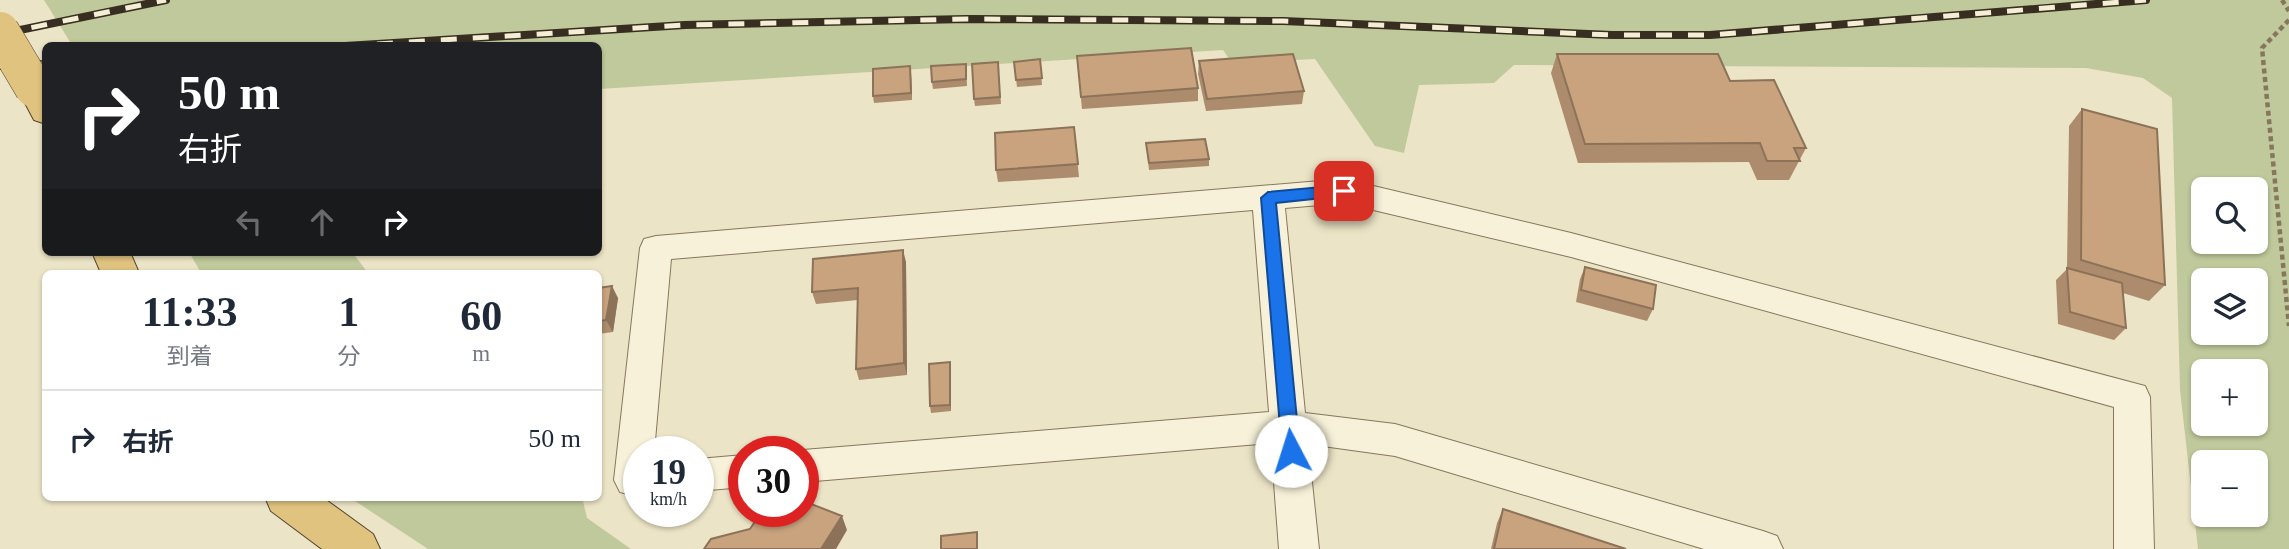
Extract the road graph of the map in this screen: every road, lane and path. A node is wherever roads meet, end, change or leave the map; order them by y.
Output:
1 (2282, 0) edge
2 (2289, 11) edge
3 (2289, 20) edge
4 (0, 31) edge
5 (40, 100) edge
6 (1268, 198) junction
7 (2289, 326) edge
8 (1289, 426) junction
9 (637, 436) edge
10 (819, 465) edge
11 (292, 501) edge
12 (358, 549) edge
13 (1299, 549) edge
14 (1763, 549) edge
15 (2134, 549) edge

1 - 2 path
3 - 7 path
4 - 5 highway, bridge
6 - 8 street
6 - 9 street
6 - 15 street
8 - 10 street
8 - 13 street
8 - 14 street
11 - 12 highway

